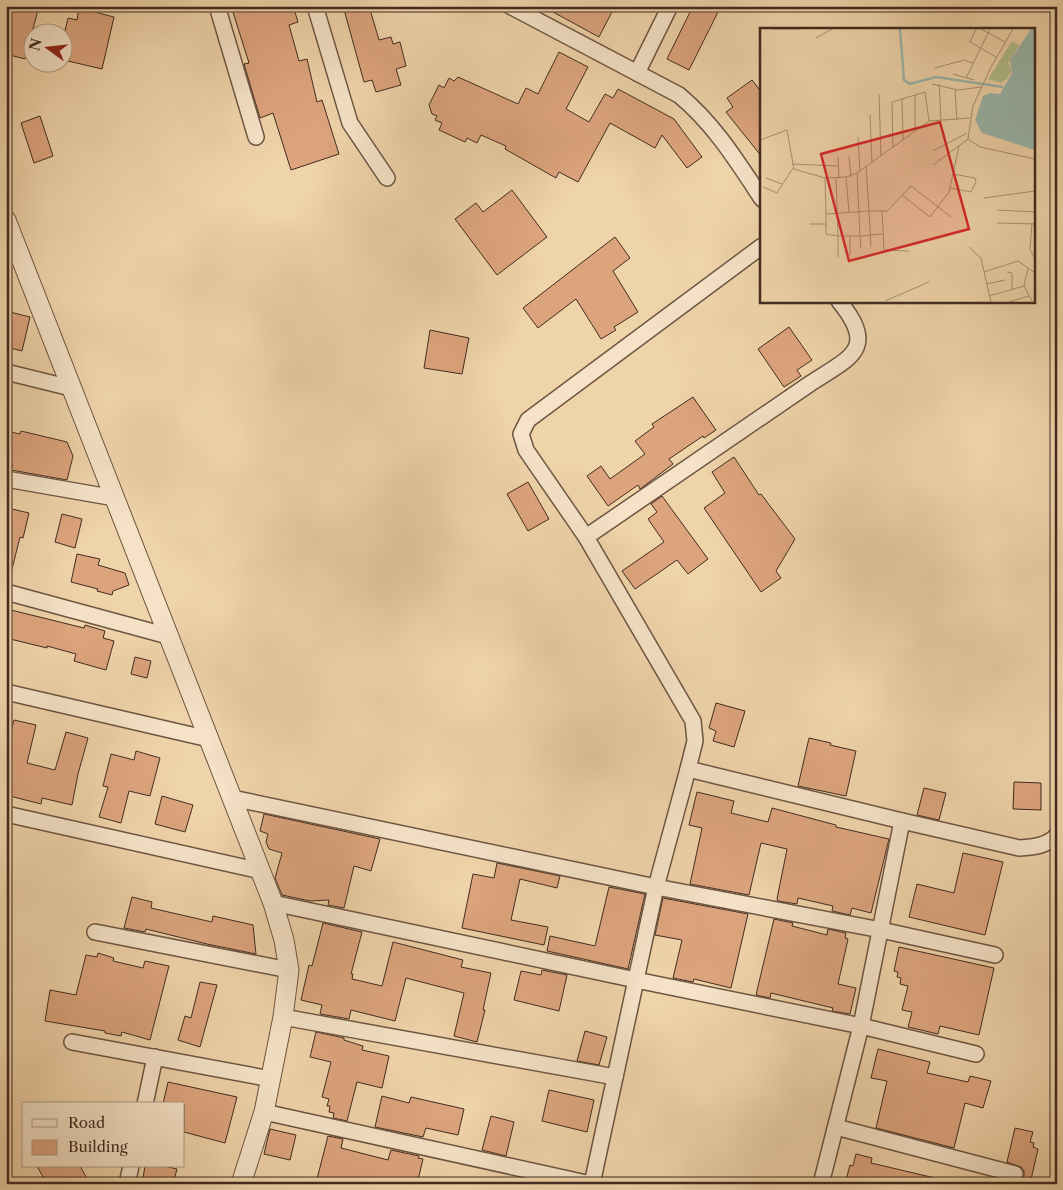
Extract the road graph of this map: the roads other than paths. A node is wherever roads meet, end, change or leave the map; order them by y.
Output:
1 (217, 6) edge
2 (315, 6) edge
3 (670, 6) edge
4 (514, 7) edge
5 (637, 73) junction
6 (256, 137) dead end
7 (387, 178) dead end
8 (760, 196) edge
9 (6, 220) edge
10 (760, 247) edge
11 (13, 253) edge
12 (840, 302) edge
13 (6, 372) edge
14 (71, 388) junction
15 (6, 479) edge
16 (115, 498) junction
17 (586, 537) junction
18 (6, 592) edge
19 (168, 636) junction
20 (6, 692) edge
21 (209, 739) junction
22 (688, 769) junction
23 (232, 798) junction
24 (6, 814) edge
25 (902, 822) junction
26 (1057, 835) edge
27 (260, 871) junction
28 (656, 886) junction
29 (273, 903) junction
30 (881, 930) junction
31 (96, 932) dead end
32 (994, 955) dead end
33 (289, 970) junction
34 (636, 980) junction
35 (283, 1017) junction
36 (861, 1026) junction
37 (72, 1042) dead end
38 (976, 1054) dead end
39 (155, 1057) junction
40 (615, 1077) junction
41 (271, 1079) junction
42 (145, 1102) edge
43 (264, 1112) junction
44 (836, 1127) junction
45 (131, 1168) edge
46 (1015, 1174) dead end
47 (127, 1184) edge
48 (241, 1184) edge
49 (592, 1184) edge
50 (821, 1184) edge

1 - 6 street
2 - 7 street
3 - 5 street
4 - 5 street
5 - 8 street
9 - 11 street
10 - 17 street
11 - 14 street
12 - 17 street
13 - 14 street
14 - 16 street
15 - 16 street
16 - 19 street
17 - 22 street
18 - 19 street
19 - 21 street
20 - 21 street
21 - 23 street
22 - 25 street
22 - 28 street
23 - 27 street
23 - 28 street
24 - 27 street
25 - 26 street
25 - 30 street
27 - 29 street
28 - 30 street
28 - 34 street
29 - 33 street
29 - 34 street
30 - 32 street
30 - 36 street
31 - 33 street
33 - 35 street
34 - 36 street
34 - 40 street
35 - 40 street
35 - 41 street
36 - 38 street
36 - 44 street
37 - 39 street
39 - 41 street
39 - 42 street
40 - 49 street
41 - 43 street
43 - 48 street
43 - 49 street
44 - 46 street
44 - 50 street
45 - 47 street

